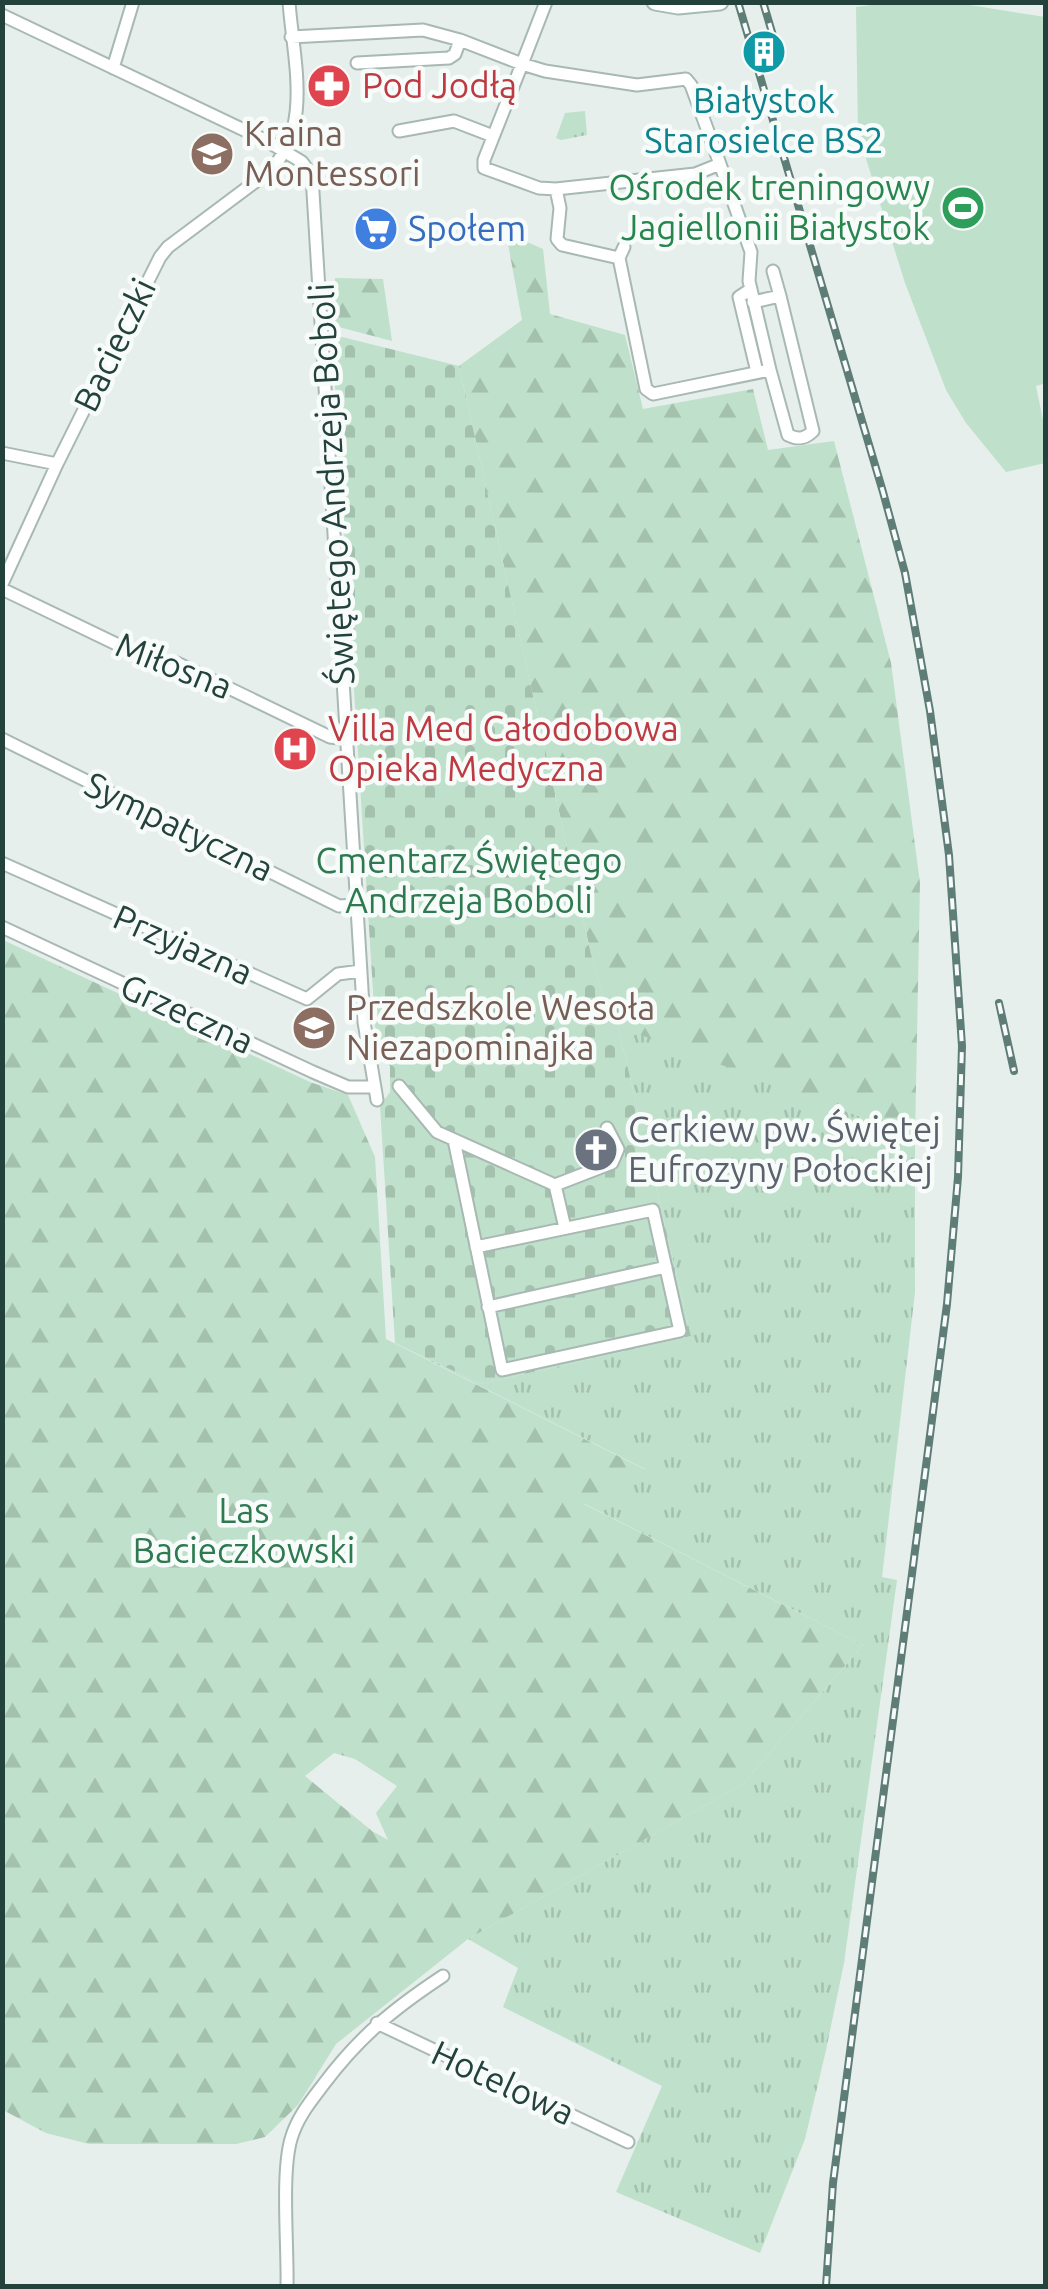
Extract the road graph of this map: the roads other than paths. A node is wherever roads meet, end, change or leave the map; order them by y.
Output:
1 (133, 2) edge
2 (288, 2) edge
3 (546, 2) edge
4 (655, 2) edge
5 (720, 2) edge
6 (2, 14) edge
7 (292, 38) junction
8 (460, 40) junction
9 (357, 62) dead end
10 (522, 64) junction
11 (113, 68) junction
12 (399, 130) dead end
13 (493, 136) junction
14 (284, 151) junction
15 (720, 164) junction
16 (556, 189) junction
17 (774, 271) dead end
18 (752, 296) junction
19 (780, 296) junction
20 (763, 371) junction
21 (2, 452) edge
22 (57, 464) junction
23 (2, 586) edge
24 (2, 739) edge
25 (346, 739) junction
26 (2, 863) edge
27 (358, 905) junction
28 (2, 928) edge
29 (361, 970) junction
30 (399, 1086) dead end
31 (376, 1093) joint
32 (608, 1128) dead end
33 (454, 1140) junction
34 (555, 1185) junction
35 (564, 1228) junction
36 (476, 1246) junction
37 (666, 1267) junction
38 (488, 1307) junction
39 (443, 1976) dead end
40 (377, 2023) junction
41 (628, 2142) dead end
42 (286, 2286) edge

1 - 11 street
2 - 7 street
3 - 10 street
4 - 5 street
6 - 11 street
7 - 8 street
7 - 14 street
8 - 9 street
8 - 10 street
10 - 13 street
10 - 15 street
11 - 14 street
12 - 13 street
13 - 16 street
14 - 22 street, Bacieczki
14 - 25 street, Świętego Andrzeja Boboli
15 - 16 street
15 - 18 street
16 - 20 street
17 - 19 street
18 - 19 street
18 - 20 street
19 - 20 street
21 - 22 street
22 - 23 street, Bacieczki
23 - 25 street, Miłosna
24 - 27 street, Sympatyczna
25 - 27 street, Świętego Andrzeja Boboli
26 - 29 street, Przyjazna
27 - 29 street, Świętego Andrzeja Boboli
28 - 31 street, Grzeczna
29 - 31 street, Świętego Andrzeja Boboli
30 - 33 street
32 - 34 street
33 - 34 street
33 - 36 street
34 - 35 street
35 - 36 street
35 - 37 street
36 - 38 street
37 - 38 street
37 - 38 street
39 - 40 street, Hotelowa
40 - 41 street, Hotelowa
40 - 42 street, Hotelowa

